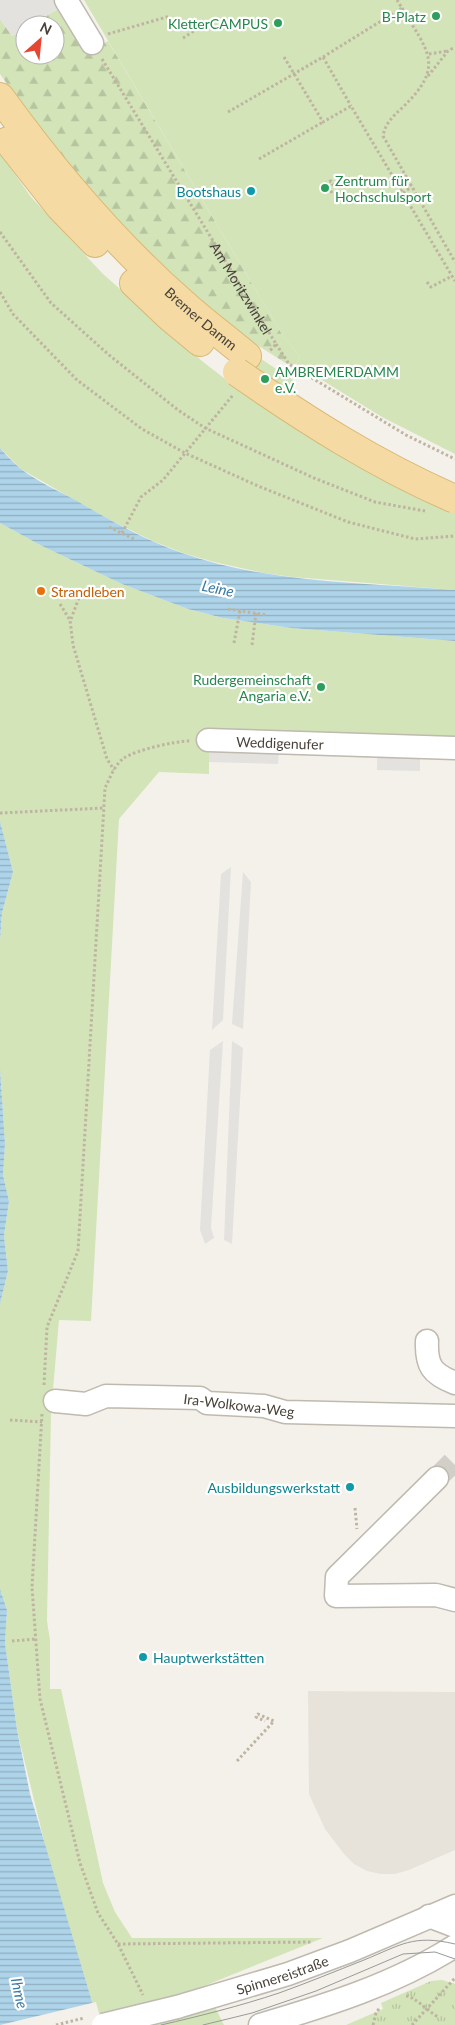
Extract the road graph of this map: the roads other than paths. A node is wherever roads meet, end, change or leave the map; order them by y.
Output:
1 (76, 6) edge
2 (99, 39) road end
3 (0, 97) edge
4 (0, 129) edge
5 (246, 366) junction
6 (455, 478) edge
7 (455, 490) edge
8 (455, 499) edge
9 (208, 740) road end
10 (455, 748) edge
11 (427, 1341) dead end
12 (455, 1383) edge
13 (55, 1401) dead end
14 (455, 1416) edge
15 (438, 1478) tunnel mouth
16 (455, 1600) edge
17 (455, 1906) edge
18 (429, 1916) junction
19 (455, 1926) edge
20 (455, 1946) edge
21 (429, 1962) junction
22 (455, 1968) edge
23 (103, 2025) edge
24 (260, 2025) edge

1 - 2 street
3 - 5 main road, Bremer Damm
4 - 5 main road, Bremer Damm
5 - 6 main road, Bremer Damm
5 - 7 street
5 - 8 main road, Bremer Damm, bridge
9 - 10 street, Weddigenufer
11 - 12 street
13 - 14 street, Ira-Wolkowa-Weg
15 - 16 street
17 - 18 street, Spinnereistraße
18 - 19 street
18 - 23 street, Spinnereistraße, bridge
20 - 21 street
21 - 22 street
21 - 24 street

